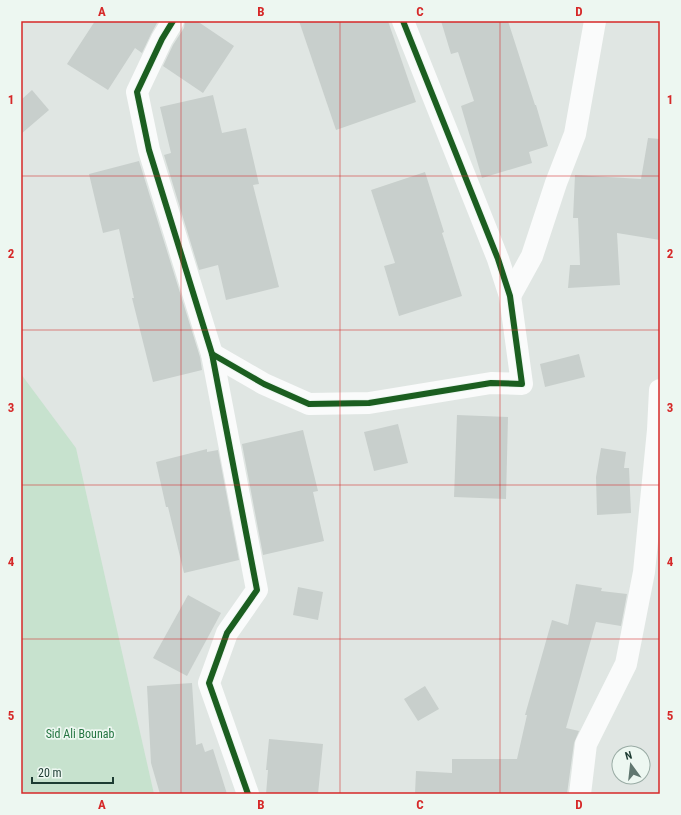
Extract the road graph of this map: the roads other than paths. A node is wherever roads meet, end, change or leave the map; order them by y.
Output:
1 (173, 21) edge
2 (403, 21) edge
3 (595, 21) edge
4 (510, 296) junction
5 (212, 354) junction
6 (660, 390) edge
7 (660, 534) edge
8 (644, 572) junction
9 (248, 794) edge
10 (580, 794) edge

1 - 5 street
2 - 4 street
3 - 4 street
4 - 5 street
5 - 9 street
6 - 8 street
7 - 8 street
8 - 10 street

